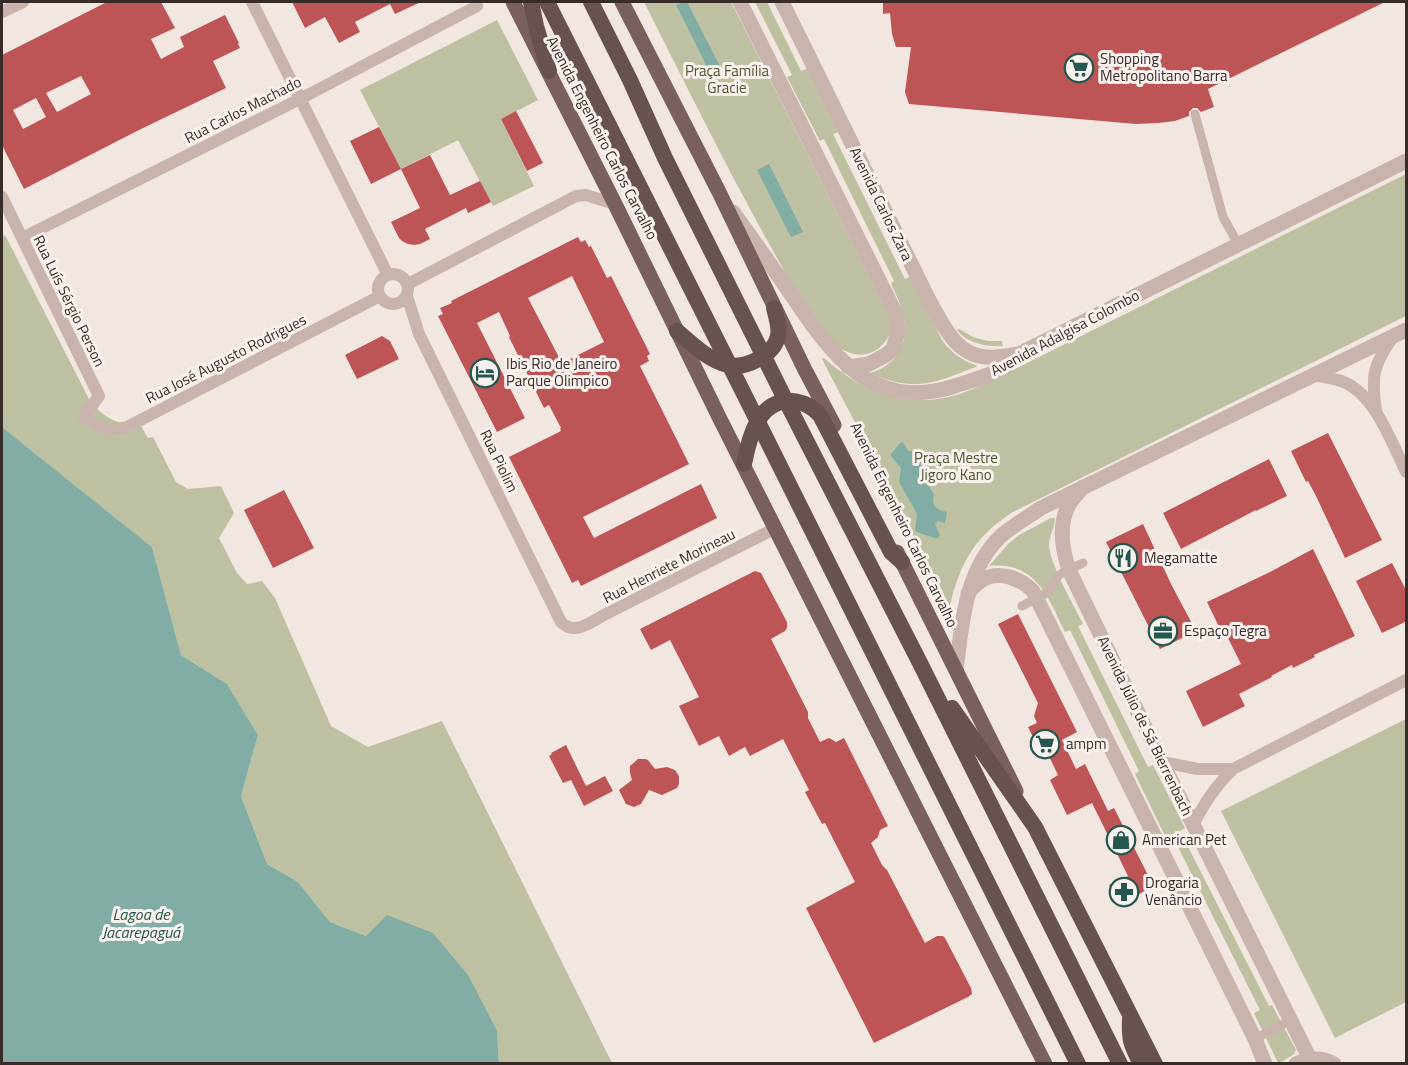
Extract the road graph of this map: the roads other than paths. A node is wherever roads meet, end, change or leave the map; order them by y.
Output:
1 (23, 2) edge
2 (252, 2) edge
3 (513, 2) edge
4 (531, 2) edge
5 (547, 2) edge
6 (591, 2) edge
7 (600, 2) edge
8 (622, 2) edge
9 (740, 2) edge
10 (782, 2) edge
11 (477, 6) dead end
12 (2, 12) edge
13 (549, 71) junction
14 (630, 80) junction
15 (300, 99) junction
16 (1196, 114) dead end
17 (1407, 161) edge
18 (719, 192) junction
19 (2, 197) edge
20 (615, 204) junction
21 (22, 238) junction
22 (1238, 244) junction
23 (388, 275) junction
24 (407, 290) junction
25 (380, 296) junction
26 (774, 308) junction
27 (677, 331) junction
28 (1400, 333) edge
29 (1019, 354) junction
30 (763, 356) junction
31 (730, 365) junction
32 (848, 367) junction
33 (1313, 375) junction
34 (786, 401) junction
35 (1376, 411) junction
36 (84, 417) joint
37 (758, 420) junction
38 (744, 464) junction
39 (1407, 472) edge
40 (1083, 487) junction
41 (776, 528) junction
42 (902, 562) junction
43 (1076, 566) junction
44 (968, 593) junction
45 (1036, 599) junction
46 (1022, 606) dead end
47 (575, 629) joint
48 (920, 663) junction
49 (956, 670) junction
50 (1407, 680) edge
51 (1162, 762) junction
52 (1233, 769) junction
53 (1193, 825) junction
54 (1035, 827) junction
55 (1131, 1015) junction
56 (1290, 1020) junction
57 (1255, 1039) junction
58 (1303, 1061) edge
59 (1045, 1064) edge
60 (1078, 1064) edge
61 (1120, 1064) edge
62 (1141, 1064) edge
63 (1155, 1064) edge
64 (1264, 1064) edge
65 (1334, 1064) edge

1 - 12 street
2 - 15 street
3 - 13 main road, Avenida Engenheiro Carlos Carvalho
4 - 13 highway
5 - 31 highway, Avenida Engenheiro Carlos Carvalho
6 - 14 highway
7 - 14 highway
8 - 18 main road, Avenida Engenheiro Carlos Carvalho
9 - 32 street
10 - 29 street, Avenida Carlos Zara
11 - 15 street, Rua Carlos Machado
13 - 20 main road, Avenida Engenheiro Carlos Carvalho
14 - 30 highway
15 - 21 street, Rua Carlos Machado
15 - 23 street
16 - 22 street
17 - 22 street, Avenida Adalgisa Colombo
18 - 26 main road, Avenida Engenheiro Carlos Carvalho
18 - 32 street, Avenida Adalgisa Colombo
19 - 21 street, Rua Luís Sérgio Person
20 - 24 street
20 - 27 main road, Avenida Engenheiro Carlos Carvalho
21 - 36 street, Rua Luís Sérgio Person
22 - 29 street, Avenida Adalgisa Colombo
23 - 24 street
23 - 25 street
24 - 25 street
24 - 47 street, Rua Piolim
25 - 36 street, Rua José Augusto Rodrigues
26 - 30 highway
26 - 42 main road, Avenida Engenheiro Carlos Carvalho
27 - 31 highway
27 - 38 main road, Avenida Engenheiro Carlos Carvalho
28 - 33 street
28 - 35 street
29 - 32 street, Avenida Adalgisa Colombo
30 - 31 highway
30 - 34 highway
31 - 37 highway, Avenida Engenheiro Carlos Carvalho
33 - 35 street
33 - 40 street
34 - 37 highway
34 - 42 highway
34 - 48 highway
35 - 39 street
37 - 38 highway
37 - 60 highway, Avenida Engenheiro Carlos Carvalho
38 - 41 main road, Avenida Engenheiro Carlos Carvalho
40 - 43 street, Avenida Júlio de Sá Bierrenbach
40 - 44 street
41 - 47 street, Rua Henriete Morineau
41 - 59 main road, Avenida Engenheiro Carlos Carvalho
42 - 49 main road, Avenida Engenheiro Carlos Carvalho
43 - 45 street
43 - 51 street, Avenida Júlio de Sá Bierrenbach
44 - 45 street
44 - 49 street
45 - 46 street
45 - 57 street
48 - 54 highway
48 - 61 highway
49 - 54 main road, Avenida Engenheiro Carlos Carvalho
50 - 52 street
51 - 52 street
51 - 53 street, Avenida Júlio de Sá Bierrenbach
52 - 53 street
53 - 56 street, Avenida Júlio de Sá Bierrenbach
54 - 55 highway, Avenida Engenheiro Carlos Carvalho
55 - 62 highway
55 - 63 highway, Avenida Engenheiro Carlos Carvalho
56 - 57 street
56 - 58 street, Avenida Júlio de Sá Bierrenbach
57 - 64 street
58 - 65 street

